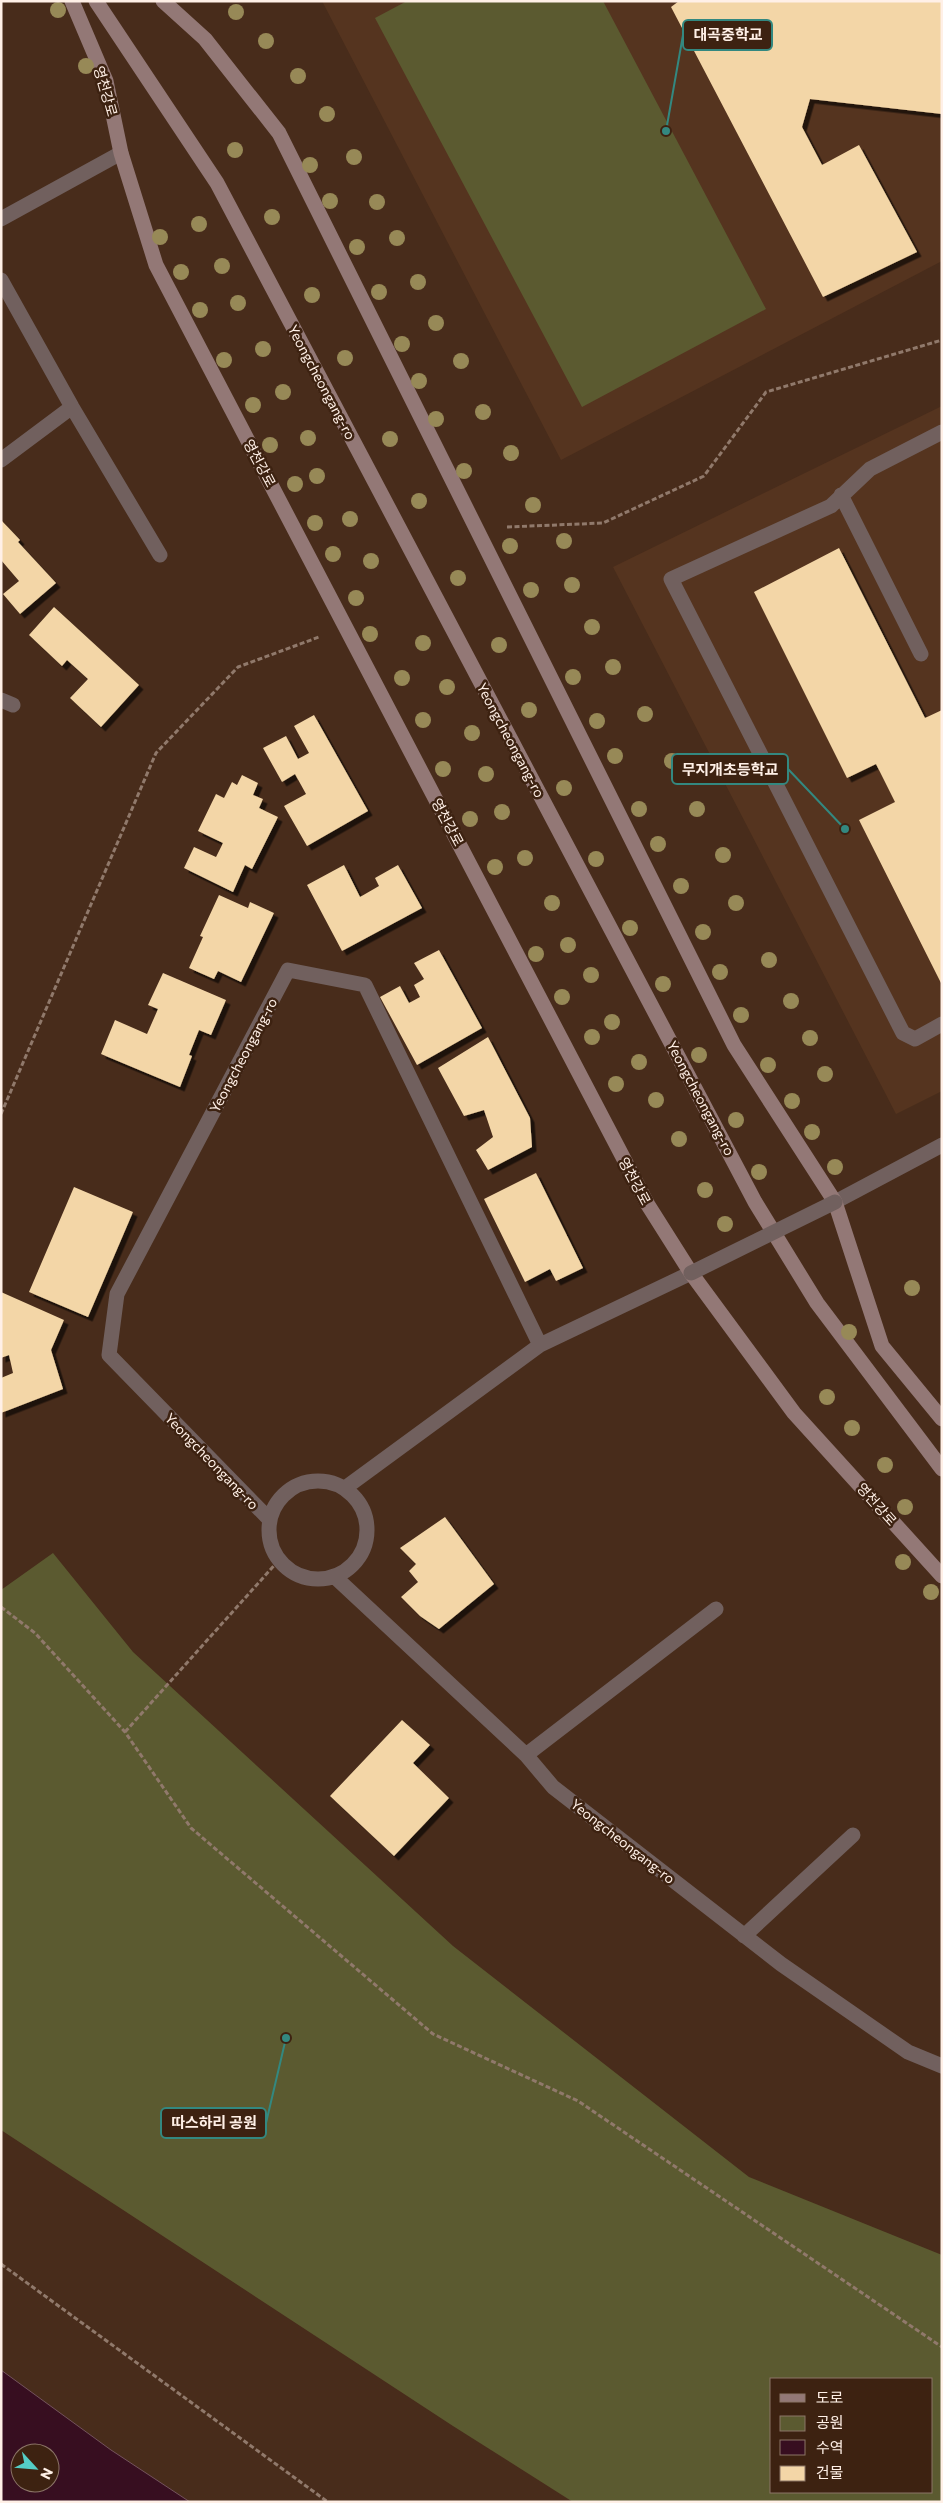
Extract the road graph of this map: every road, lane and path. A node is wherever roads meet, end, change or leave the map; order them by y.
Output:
1 (72, 1) edge
2 (96, 1) edge
3 (163, 1) edge
4 (120, 153) junction
5 (1, 219) edge
6 (1, 280) edge
7 (942, 340) edge
8 (72, 407) junction
9 (942, 432) edge
10 (1, 460) edge
11 (841, 496) junction
12 (507, 527) dead end
13 (160, 555) dead end
14 (319, 637) dead end
15 (921, 654) dead end
16 (942, 1024) edge
17 (1, 1114) edge
18 (942, 1145) edge
19 (835, 1202) junction
20 (691, 1273) junction
21 (540, 1345) junction
22 (942, 1420) edge
23 (942, 1469) edge
24 (344, 1488) junction
25 (270, 1519) junction
26 (279, 1560) junction
27 (942, 1576) edge
28 (335, 1577) junction
29 (1, 1607) edge
30 (716, 1609) dead end
31 (125, 1732) junction
32 (526, 1755) junction
33 (853, 1835) dead end
34 (744, 1936) junction
35 (942, 2066) edge
36 (1, 2264) edge
37 (942, 2347) edge
38 (328, 2502) edge

1 - 4 street, 영천강로
2 - 23 street, Yeongcheongang-ro
3 - 19 street
4 - 5 street
4 - 20 street, 영천강로
6 - 8 street
7 - 12 path
8 - 10 street
8 - 13 street
9 - 11 street
11 - 15 street
11 - 16 street
14 - 17 path
18 - 19 street
19 - 20 street, bridge
19 - 22 street
20 - 21 street
20 - 27 street, 영천강로
21 - 24 street
21 - 25 street, Yeongcheongang-ro
24 - 25 street
24 - 28 street
25 - 26 street
26 - 28 street
26 - 31 path
28 - 32 street, Yeongcheongang-ro
29 - 31 path
30 - 32 street
31 - 37 path
32 - 34 street, Yeongcheongang-ro
33 - 34 street
34 - 35 street, Yeongcheongang-ro
36 - 38 path

